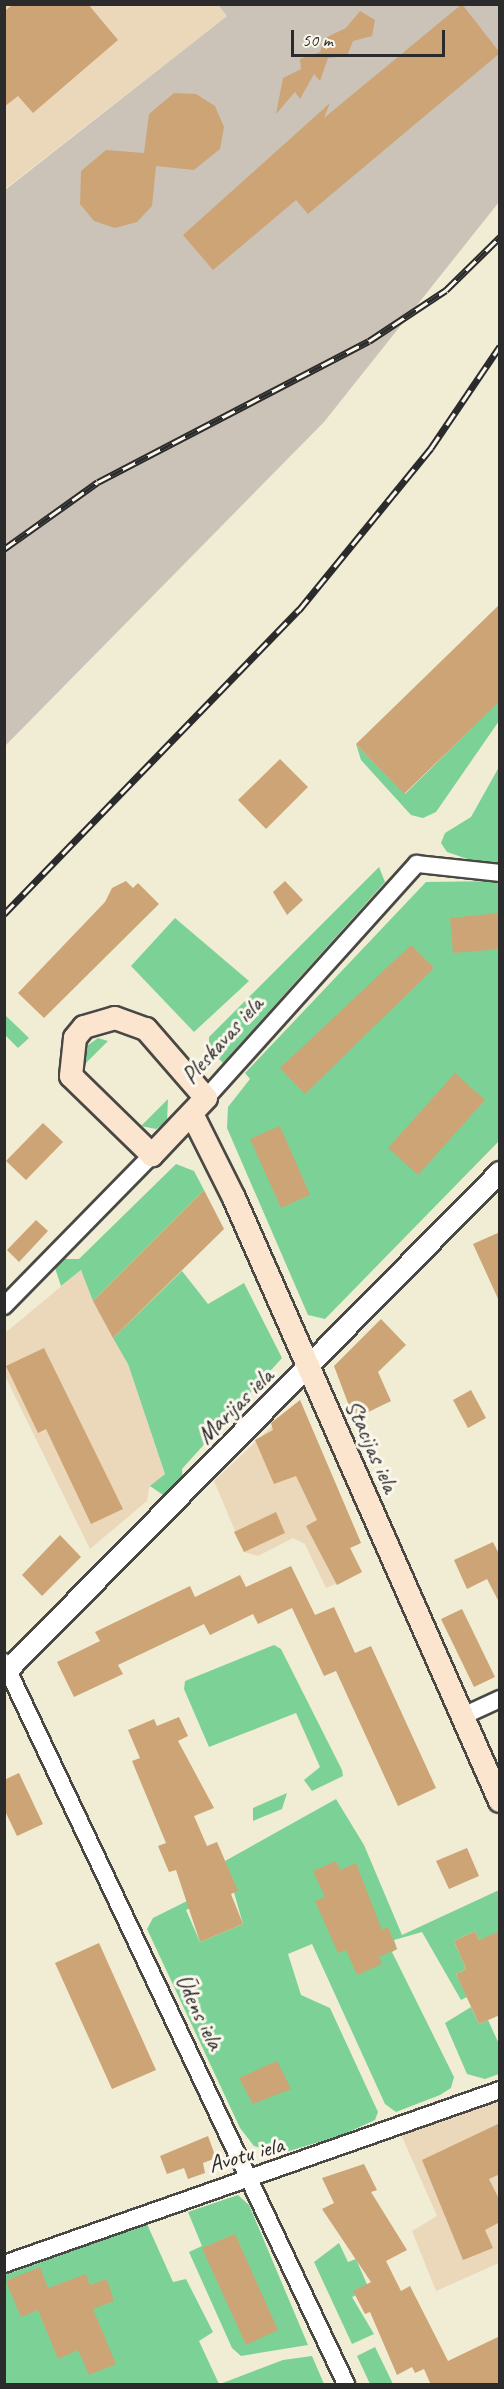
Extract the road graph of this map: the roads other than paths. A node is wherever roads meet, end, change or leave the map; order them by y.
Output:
1 (500, 873) edge
2 (199, 1106) junction
3 (152, 1155) junction
4 (500, 1172) edge
5 (4, 1306) edge
6 (308, 1367) junction
7 (6, 1668) edge
8 (500, 1699) edge
9 (461, 1717) junction
10 (500, 1802) edge
11 (500, 2090) edge
12 (251, 2175) junction
13 (4, 2264) edge
14 (346, 2385) edge

1 - 2 street, Pleskavas iela
2 - 3 main road, Pleskavas iela
2 - 3 main road, Stacijas iela
2 - 6 main road, Stacijas iela
3 - 5 street, Pleskavas iela
4 - 6 street, Marijas iela
6 - 7 street, Marijas iela
6 - 9 main road, Stacijas iela
7 - 12 street, Ūdens iela
8 - 9 street
9 - 10 main road, Stacijas iela
11 - 12 street, Avotu iela
12 - 13 street, Avotu iela
12 - 14 street, Ūdens iela

